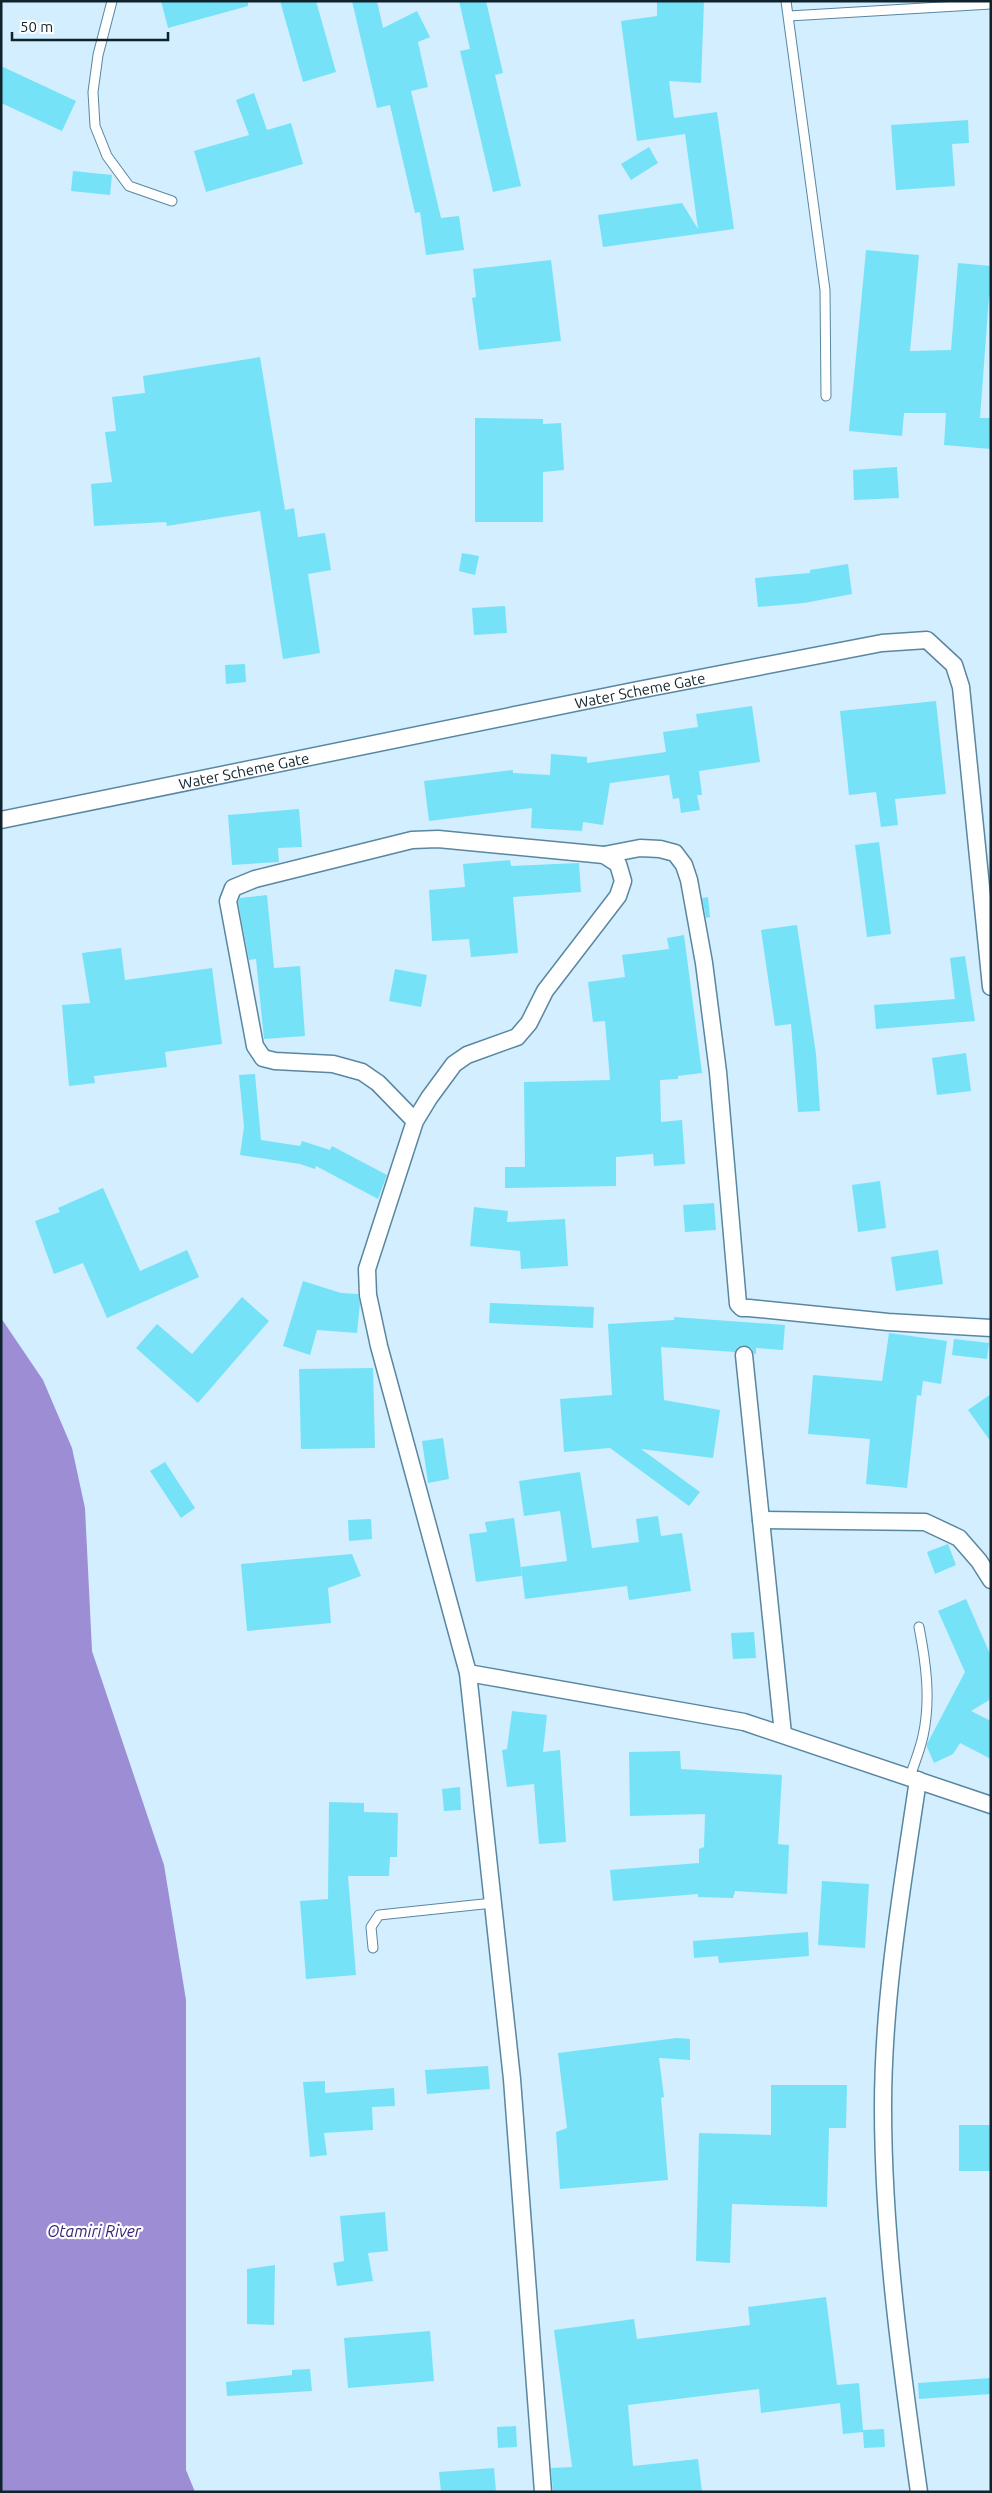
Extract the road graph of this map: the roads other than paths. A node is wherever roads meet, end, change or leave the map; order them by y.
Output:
1 (112, 1) edge
2 (786, 1) edge
3 (991, 4) edge
4 (789, 16) junction
5 (172, 200) dead end
6 (826, 396) dead end
7 (1, 820) edge
8 (604, 855) junction
9 (991, 987) edge
10 (415, 1121) junction
11 (991, 1328) edge
12 (744, 1355) dead end
13 (761, 1520) junction
14 (991, 1580) edge
15 (919, 1627) dead end
16 (468, 1673) junction
17 (783, 1734) junction
18 (914, 1779) junction
19 (991, 1805) edge
20 (493, 1902) junction
21 (373, 1948) dead end
22 (543, 2492) edge
23 (919, 2492) edge

1 - 5 lane
2 - 4 lane
3 - 4 lane
4 - 6 lane
7 - 9 street, Water Scheme Gate
8 - 10 street
8 - 10 street
8 - 11 street
10 - 16 street
12 - 13 street
13 - 14 street
13 - 17 street
15 - 18 lane
16 - 17 street
16 - 20 street
17 - 18 street
18 - 19 street
18 - 23 street
20 - 21 lane
20 - 22 street

